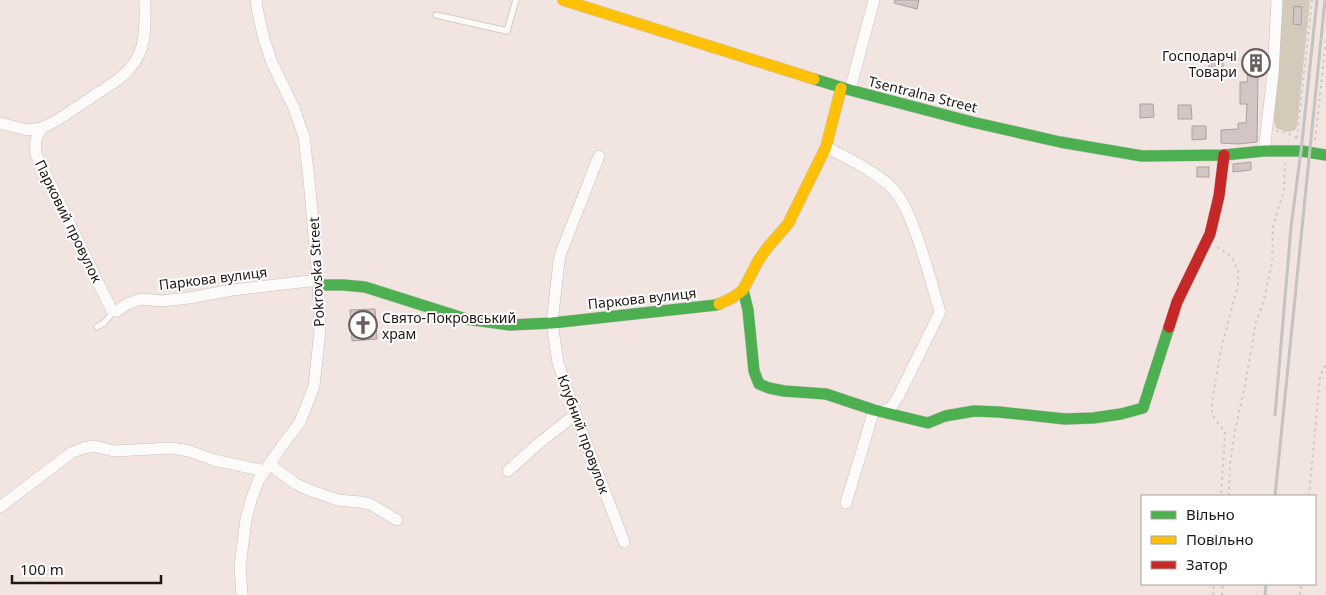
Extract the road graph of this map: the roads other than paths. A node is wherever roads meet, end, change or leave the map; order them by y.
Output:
1 (145, 0) edge
2 (256, 0) edge
3 (516, 0) edge
4 (563, 0) edge
5 (874, 0) edge
6 (1277, 0) edge
7 (436, 14) dead end
8 (846, 89) junction
9 (0, 123) edge
10 (42, 128) junction
11 (826, 147) junction
12 (1264, 151) junction
13 (1224, 155) junction
14 (1326, 155) edge
15 (599, 156) dead end
16 (318, 282) junction
17 (743, 290) junction
18 (114, 311) junction
19 (552, 323) junction
20 (97, 327) dead end
21 (878, 411) junction
22 (576, 414) junction
23 (267, 467) junction
24 (508, 471) dead end
25 (846, 503) dead end
26 (0, 507) edge
27 (397, 520) dead end
28 (624, 542) dead end
29 (242, 595) edge

1 - 10 street
2 - 16 street, Pokrovska Street
3 - 7 lane
4 - 8 street, Tsentralna Street
5 - 8 street
6 - 12 street
8 - 11 street
8 - 13 street, Tsentralna Street
9 - 10 street
10 - 18 street, Парковий провулок
11 - 17 street
11 - 21 street
12 - 13 street, Tsentralna Street
12 - 14 street, Tsentralna Street
13 - 21 street
15 - 19 street, Клубний провулок
16 - 18 street, Паркова вулиця
16 - 19 street, Паркова вулиця
16 - 23 street, Pokrovska Street
17 - 19 street, Паркова вулиця
17 - 21 street
18 - 20 lane
19 - 22 street, Клубний провулок
21 - 25 street
22 - 24 street
22 - 28 street, Клубний провулок
23 - 26 street
23 - 27 street
23 - 29 street, Pokrovska Street

